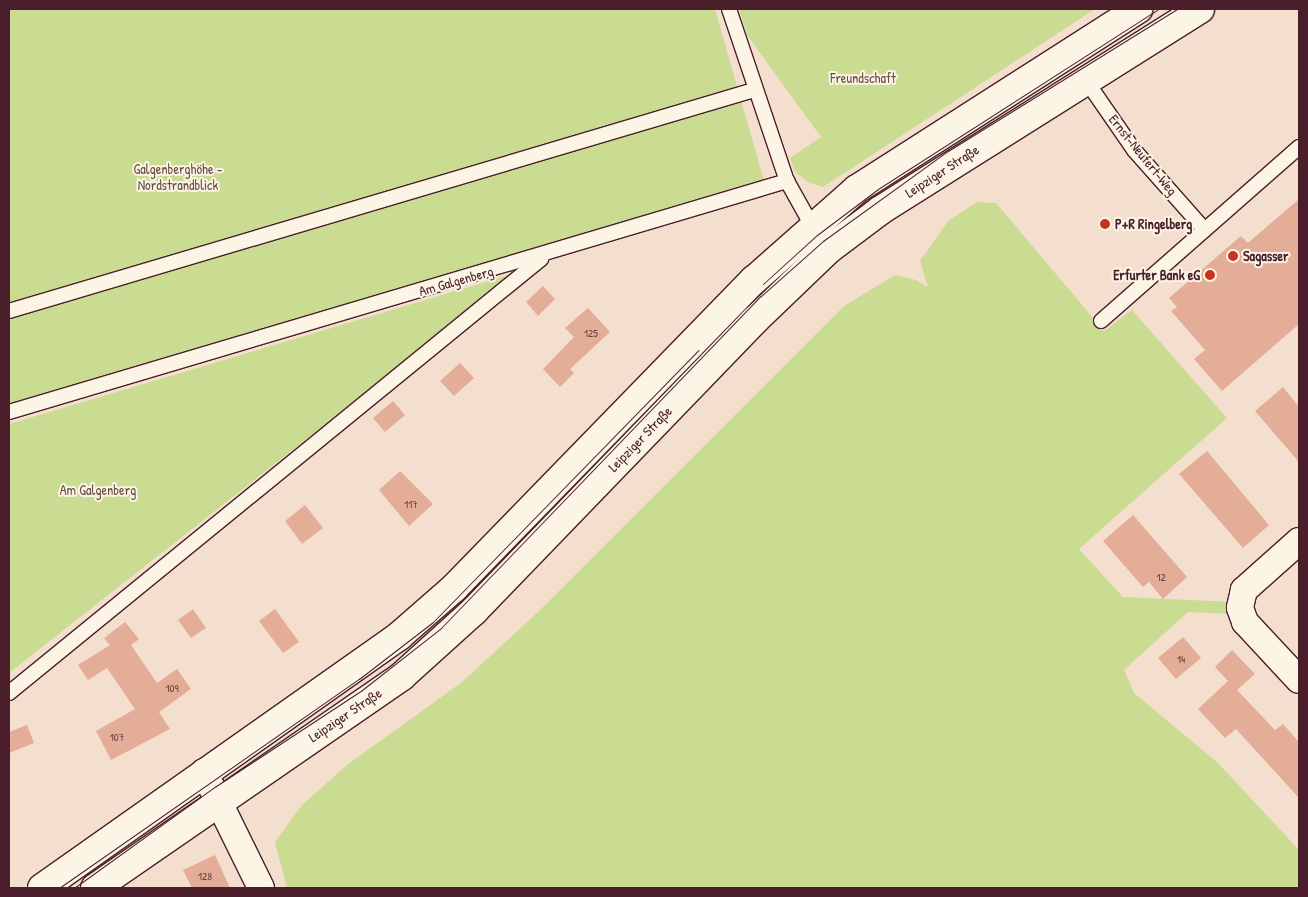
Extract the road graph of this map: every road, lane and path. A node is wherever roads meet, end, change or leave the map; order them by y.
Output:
1 (729, 9) edge
2 (1138, 9) edge
3 (1200, 9) edge
4 (1085, 79) junction
5 (754, 90) junction
6 (1299, 147) edge
7 (787, 181) junction
8 (813, 228) junction
9 (1204, 229) junction
10 (829, 249) junction
11 (546, 254) junction
12 (9, 311) edge
13 (1101, 320) dead end
14 (9, 412) edge
15 (1299, 541) edge
16 (1299, 680) edge
17 (9, 693) edge
18 (204, 772) junction
19 (218, 800) junction
20 (42, 888) edge
21 (95, 888) edge
22 (261, 888) edge

1 - 5 lane
2 - 8 main road
3 - 4 main road, Leipziger Straße
4 - 9 lane, Ernst-Neufert-Weg
4 - 10 main road, Leipziger Straße
5 - 7 lane
5 - 12 lane
6 - 9 lane
7 - 8 lane
7 - 11 lane, Am Galgenberg
8 - 10 lane
8 - 18 main road
9 - 13 lane
10 - 19 main road, Leipziger Straße
11 - 14 lane, Am Galgenberg
11 - 17 lane
15 - 16 street
18 - 19 street
18 - 20 main road
19 - 21 main road, Leipziger Straße
19 - 22 street

